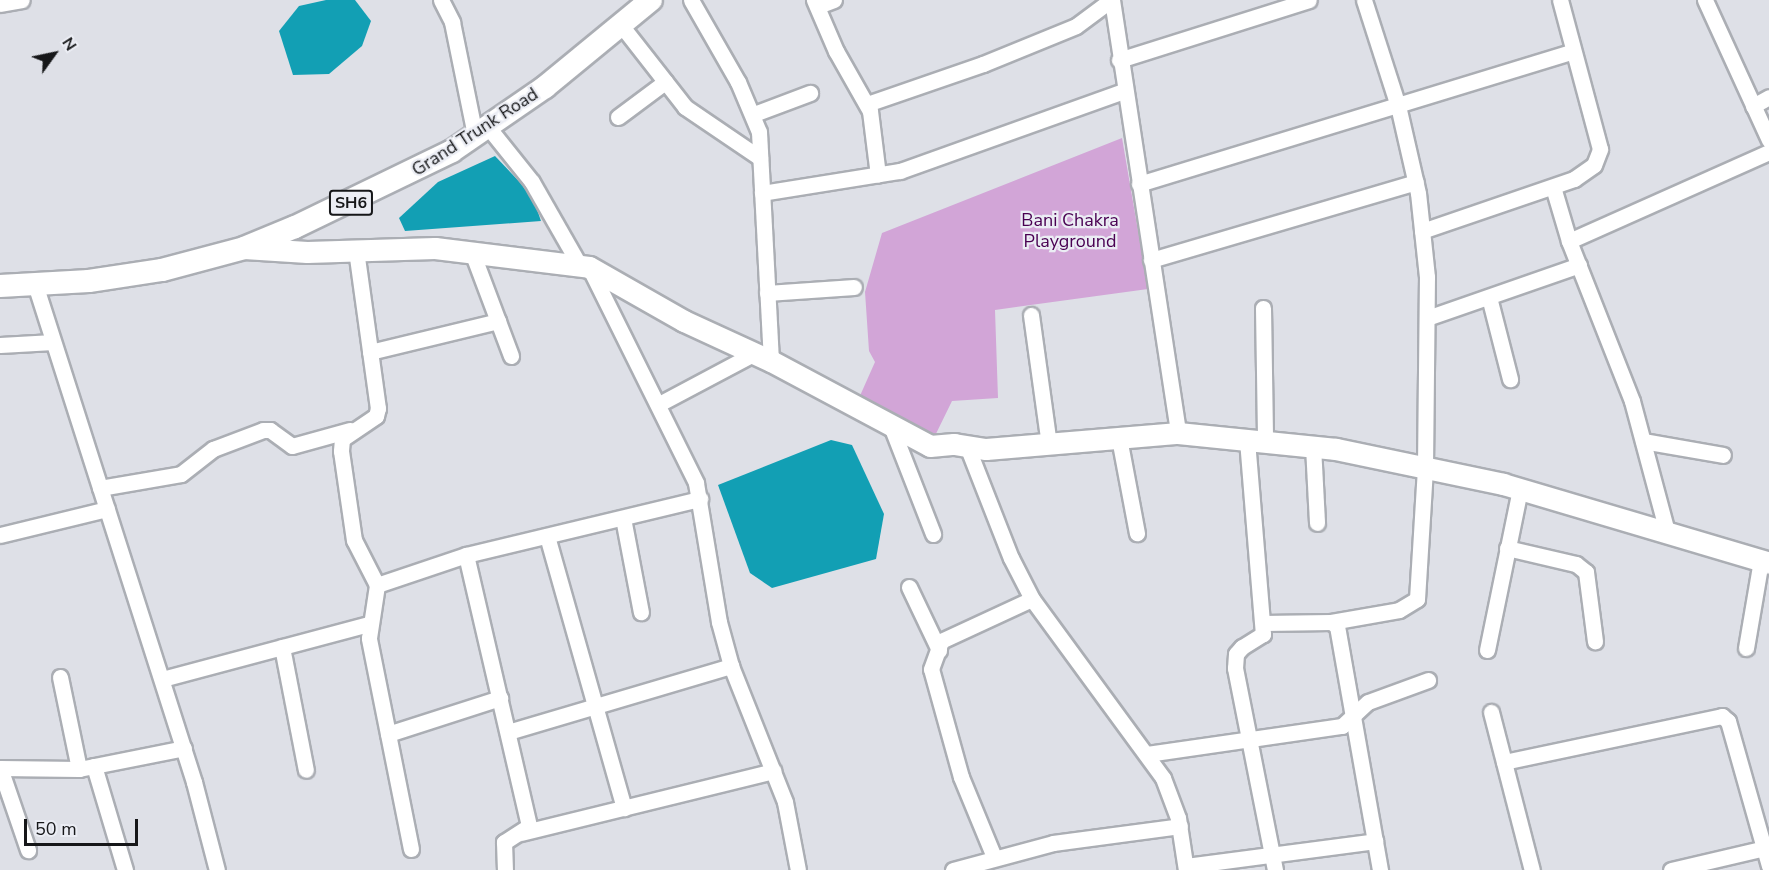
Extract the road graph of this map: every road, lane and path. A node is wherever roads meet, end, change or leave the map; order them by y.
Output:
1 (22, 0) edge
2 (441, 0) edge
3 (651, 0) edge
4 (691, 0) edge
5 (834, 0) edge
6 (1112, 0) edge
7 (1309, 0) edge
8 (1364, 0) edge
9 (1560, 0) edge
10 (1705, 0) edge
11 (816, 3) edge
12 (0, 4) edge
13 (1282, 4) edge
14 (621, 25) junction
15 (1572, 52) junction
16 (1119, 60) junction
17 (665, 82) junction
18 (1123, 91) junction
19 (810, 93) dead end
20 (1769, 97) edge
21 (867, 104) junction
22 (1398, 106) junction
23 (1753, 106) junction
24 (754, 114) junction
25 (618, 117) dead end
26 (481, 131) junction
27 (1769, 140) edge
28 (1769, 152) edge
29 (760, 158) junction
30 (878, 175) junction
31 (1416, 182) junction
32 (1139, 184) junction
33 (1553, 187) junction
34 (762, 192) junction
35 (1422, 231) junction
36 (1569, 241) junction
37 (244, 248) junction
38 (356, 250) junction
39 (472, 252) junction
40 (1151, 260) junction
41 (1579, 265) junction
42 (584, 266) junction
43 (35, 284) junction
44 (0, 286) edge
45 (854, 287) dead end
46 (767, 292) junction
47 (1489, 297) junction
48 (1263, 308) dead end
49 (1031, 315) dead end
50 (1427, 318) junction
51 (498, 321) junction
52 (53, 342) junction
53 (0, 345) edge
54 (370, 352) junction
55 (511, 356) dead end
56 (763, 357) junction
57 (1510, 379) dead end
58 (659, 404) junction
59 (891, 426) junction
60 (350, 430) junction
61 (1178, 433) junction
62 (1119, 438) junction
63 (1256, 441) junction
64 (1643, 441) junction
65 (1049, 444) junction
66 (967, 446) junction
67 (1313, 446) junction
68 (1723, 455) dead end
69 (1425, 467) junction
70 (100, 488) junction
71 (1520, 489) junction
72 (700, 499) junction
73 (107, 509) junction
74 (623, 518) junction
75 (1317, 523) dead end
76 (1667, 532) junction
77 (1137, 533) dead end
78 (933, 534) dead end
79 (0, 535) edge
80 (547, 536) junction
81 (1507, 549) junction
82 (466, 555) junction
83 (1765, 562) edge
84 (377, 585) junction
85 (909, 587) dead end
86 (1032, 599) junction
87 (641, 612) dead end
88 (1332, 622) junction
89 (1263, 623) junction
90 (369, 624) junction
91 (1595, 641) dead end
92 (282, 647) junction
93 (1746, 648) dead end
94 (939, 650) junction
95 (1487, 650) dead end
96 (732, 666) junction
97 (60, 677) dead end
98 (162, 679) junction
99 (1428, 680) dead end
100 (500, 698) junction
101 (596, 708) junction
102 (1491, 712) dead end
103 (1353, 718) junction
104 (508, 732) junction
105 (388, 734) junction
106 (1251, 740) junction
107 (184, 748) junction
108 (1147, 754) junction
109 (1504, 762) junction
110 (94, 766) junction
111 (0, 768) edge
112 (79, 769) junction
113 (306, 770) dead end
114 (772, 771) junction
115 (624, 808) junction
116 (1180, 826) junction
117 (521, 833) junction
118 (1375, 841) junction
119 (1768, 847) edge
120 (411, 849) dead end
121 (28, 850) dead end
122 (1274, 854) junction
123 (994, 857) junction
124 (1735, 863) edge
125 (1769, 866) edge
126 (1186, 868) edge
127 (125, 870) edge
128 (217, 870) edge
129 (505, 870) edge
130 (798, 870) edge
131 (953, 870) edge
132 (1275, 870) edge
133 (1380, 870) edge
134 (1532, 870) edge
135 (1671, 870) edge

1 - 12 street
2 - 26 street
3 - 14 main road, Grand Trunk Road / SH6
4 - 24 street
5 - 11 street
6 - 16 street
6 - 21 street
7 - 13 street
8 - 22 street
9 - 15 street
10 - 23 street
11 - 21 street
13 - 16 street
14 - 17 street
14 - 26 main road, Grand Trunk Road / SH6
15 - 22 street
15 - 33 street
16 - 18 street
17 - 25 street
17 - 29 street
18 - 30 street
18 - 32 street
19 - 24 street
20 - 23 street
21 - 30 street
22 - 31 street
22 - 32 street
23 - 27 street
24 - 29 street
26 - 37 main road, Grand Trunk Road / SH6
26 - 42 street
28 - 36 street
29 - 34 street
30 - 34 street
31 - 35 street
31 - 40 street
32 - 40 street
33 - 35 street
33 - 36 street
34 - 46 street
35 - 50 street
36 - 41 street
37 - 38 street
37 - 43 main road, Grand Trunk Road / SH6
38 - 39 street
38 - 54 street
39 - 42 street
39 - 51 street
40 - 61 street
41 - 47 street
41 - 64 street
42 - 56 street
42 - 58 street
43 - 44 main road, Grand Trunk Road / SH6
43 - 52 street
45 - 46 street
46 - 56 street
47 - 50 street
47 - 57 street
48 - 63 street
49 - 65 street
50 - 69 street
51 - 54 street
51 - 55 street
52 - 53 street
52 - 70 street
54 - 60 street
56 - 58 street
56 - 59 street
58 - 72 street
59 - 66 street
59 - 78 street
60 - 70 street
60 - 84 street
61 - 62 street
61 - 63 street
62 - 65 street
62 - 77 street
63 - 67 street
63 - 89 street
64 - 68 street
64 - 76 street
65 - 66 street
66 - 86 street
67 - 69 street
67 - 75 street
69 - 71 street
69 - 88 street
70 - 73 street
71 - 76 street
71 - 81 street
72 - 74 street
72 - 96 street
73 - 79 street
73 - 98 street
74 - 80 street
74 - 87 street
76 - 83 street
80 - 82 street
80 - 101 street
81 - 91 street
81 - 95 street
82 - 84 street
82 - 100 street
83 - 93 street
84 - 90 street
85 - 94 street
86 - 94 street
86 - 108 street
88 - 89 street
88 - 103 street
89 - 106 street
90 - 92 street
90 - 105 street
92 - 98 street
92 - 113 street
94 - 123 street
96 - 101 street
96 - 114 street
97 - 112 street
98 - 107 street
99 - 103 street
100 - 104 street
100 - 105 street
101 - 104 street
101 - 115 street
102 - 109 street
103 - 106 street
103 - 118 street
104 - 117 street
105 - 120 street
106 - 108 street
106 - 122 street
107 - 110 street
107 - 128 street
108 - 116 street
109 - 119 street
109 - 134 street
110 - 112 street
110 - 127 street
111 - 112 street
111 - 121 street
114 - 115 street
114 - 130 street
115 - 117 street
116 - 123 street
116 - 126 street
117 - 129 street
118 - 122 street
118 - 133 street
119 - 124 street
119 - 125 street
122 - 126 street
122 - 132 street
123 - 131 street
124 - 135 street

